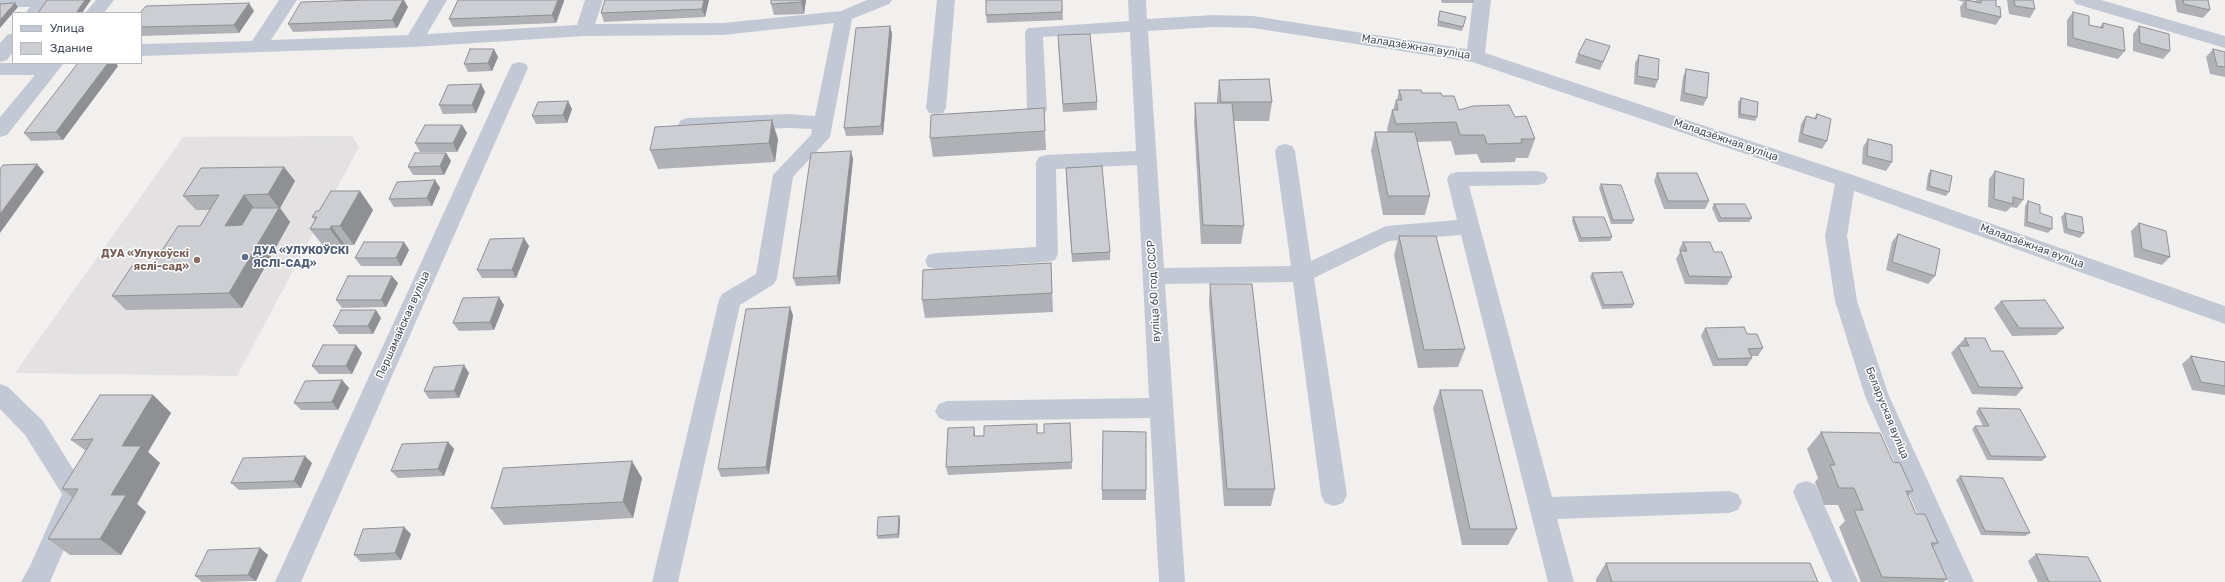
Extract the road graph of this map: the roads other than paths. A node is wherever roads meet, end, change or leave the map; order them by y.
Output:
1 (105, 0) edge
2 (288, 0) edge
3 (438, 0) edge
4 (594, 0) edge
5 (883, 0) edge
6 (946, 0) edge
7 (1137, 0) edge
8 (1482, 0) edge
9 (2082, 0) edge
10 (0, 2) edge
11 (35, 12) edge
12 (95, 12) edge
13 (844, 16) junction
14 (1138, 26) junction
15 (584, 30) junction
16 (12, 40) edge
17 (414, 40) junction
18 (2225, 42) edge
19 (257, 47) junction
20 (142, 50) edge
21 (0, 56) edge
22 (1474, 56) junction
23 (52, 66) edge
24 (519, 68) dead end
25 (0, 69) edge
26 (936, 108) dead end
27 (1037, 110) edge
28 (823, 123) junction
29 (688, 125) edge
30 (0, 130) edge
31 (1285, 151) dead end
32 (1146, 158) junction
33 (1538, 178) dead end
34 (1846, 180) junction
35 (1470, 227) junction
36 (936, 261) dead end
37 (1303, 274) junction
38 (1153, 276) junction
39 (2225, 315) edge
40 (0, 394) edge
41 (1162, 408) junction
42 (947, 411) dead end
43 (1806, 492) dead end
44 (1334, 495) dead end
45 (1729, 502) dead end
46 (1542, 508) junction
47 (34, 582) edge
48 (288, 582) edge
49 (665, 582) edge
50 (1172, 582) edge
51 (1561, 582) edge
52 (1845, 582) edge
53 (1961, 582) edge

1 - 12 street
2 - 19 street
3 - 17 street
4 - 15 street
5 - 13 street
6 - 26 street
7 - 14 street, вуліца 60 год СССР
8 - 22 street
9 - 18 street
10 - 11 street
13 - 15 street
13 - 28 street
14 - 22 street, Маладзёжная вуліца
14 - 27 street, Маладзёжная вуліца
14 - 32 street, вуліца 60 год СССР
15 - 17 street
16 - 21 street
17 - 19 street
19 - 20 street
22 - 34 street, Маладзёжная вуліца
23 - 25 street
23 - 30 street
24 - 48 street, Першамайская вуліца
28 - 29 street
28 - 49 street
31 - 37 street
32 - 36 street
32 - 38 street, вуліца 60 год СССР
33 - 35 street
34 - 39 street, Маладзёжная вуліца
34 - 53 street, Беларуская вуліца
35 - 37 street
35 - 46 street
37 - 38 street
37 - 44 street
38 - 41 street, вуліца 60 год СССР
40 - 47 street
41 - 42 street
41 - 50 street, вуліца 60 год СССР
43 - 52 street
45 - 46 street
46 - 51 street

